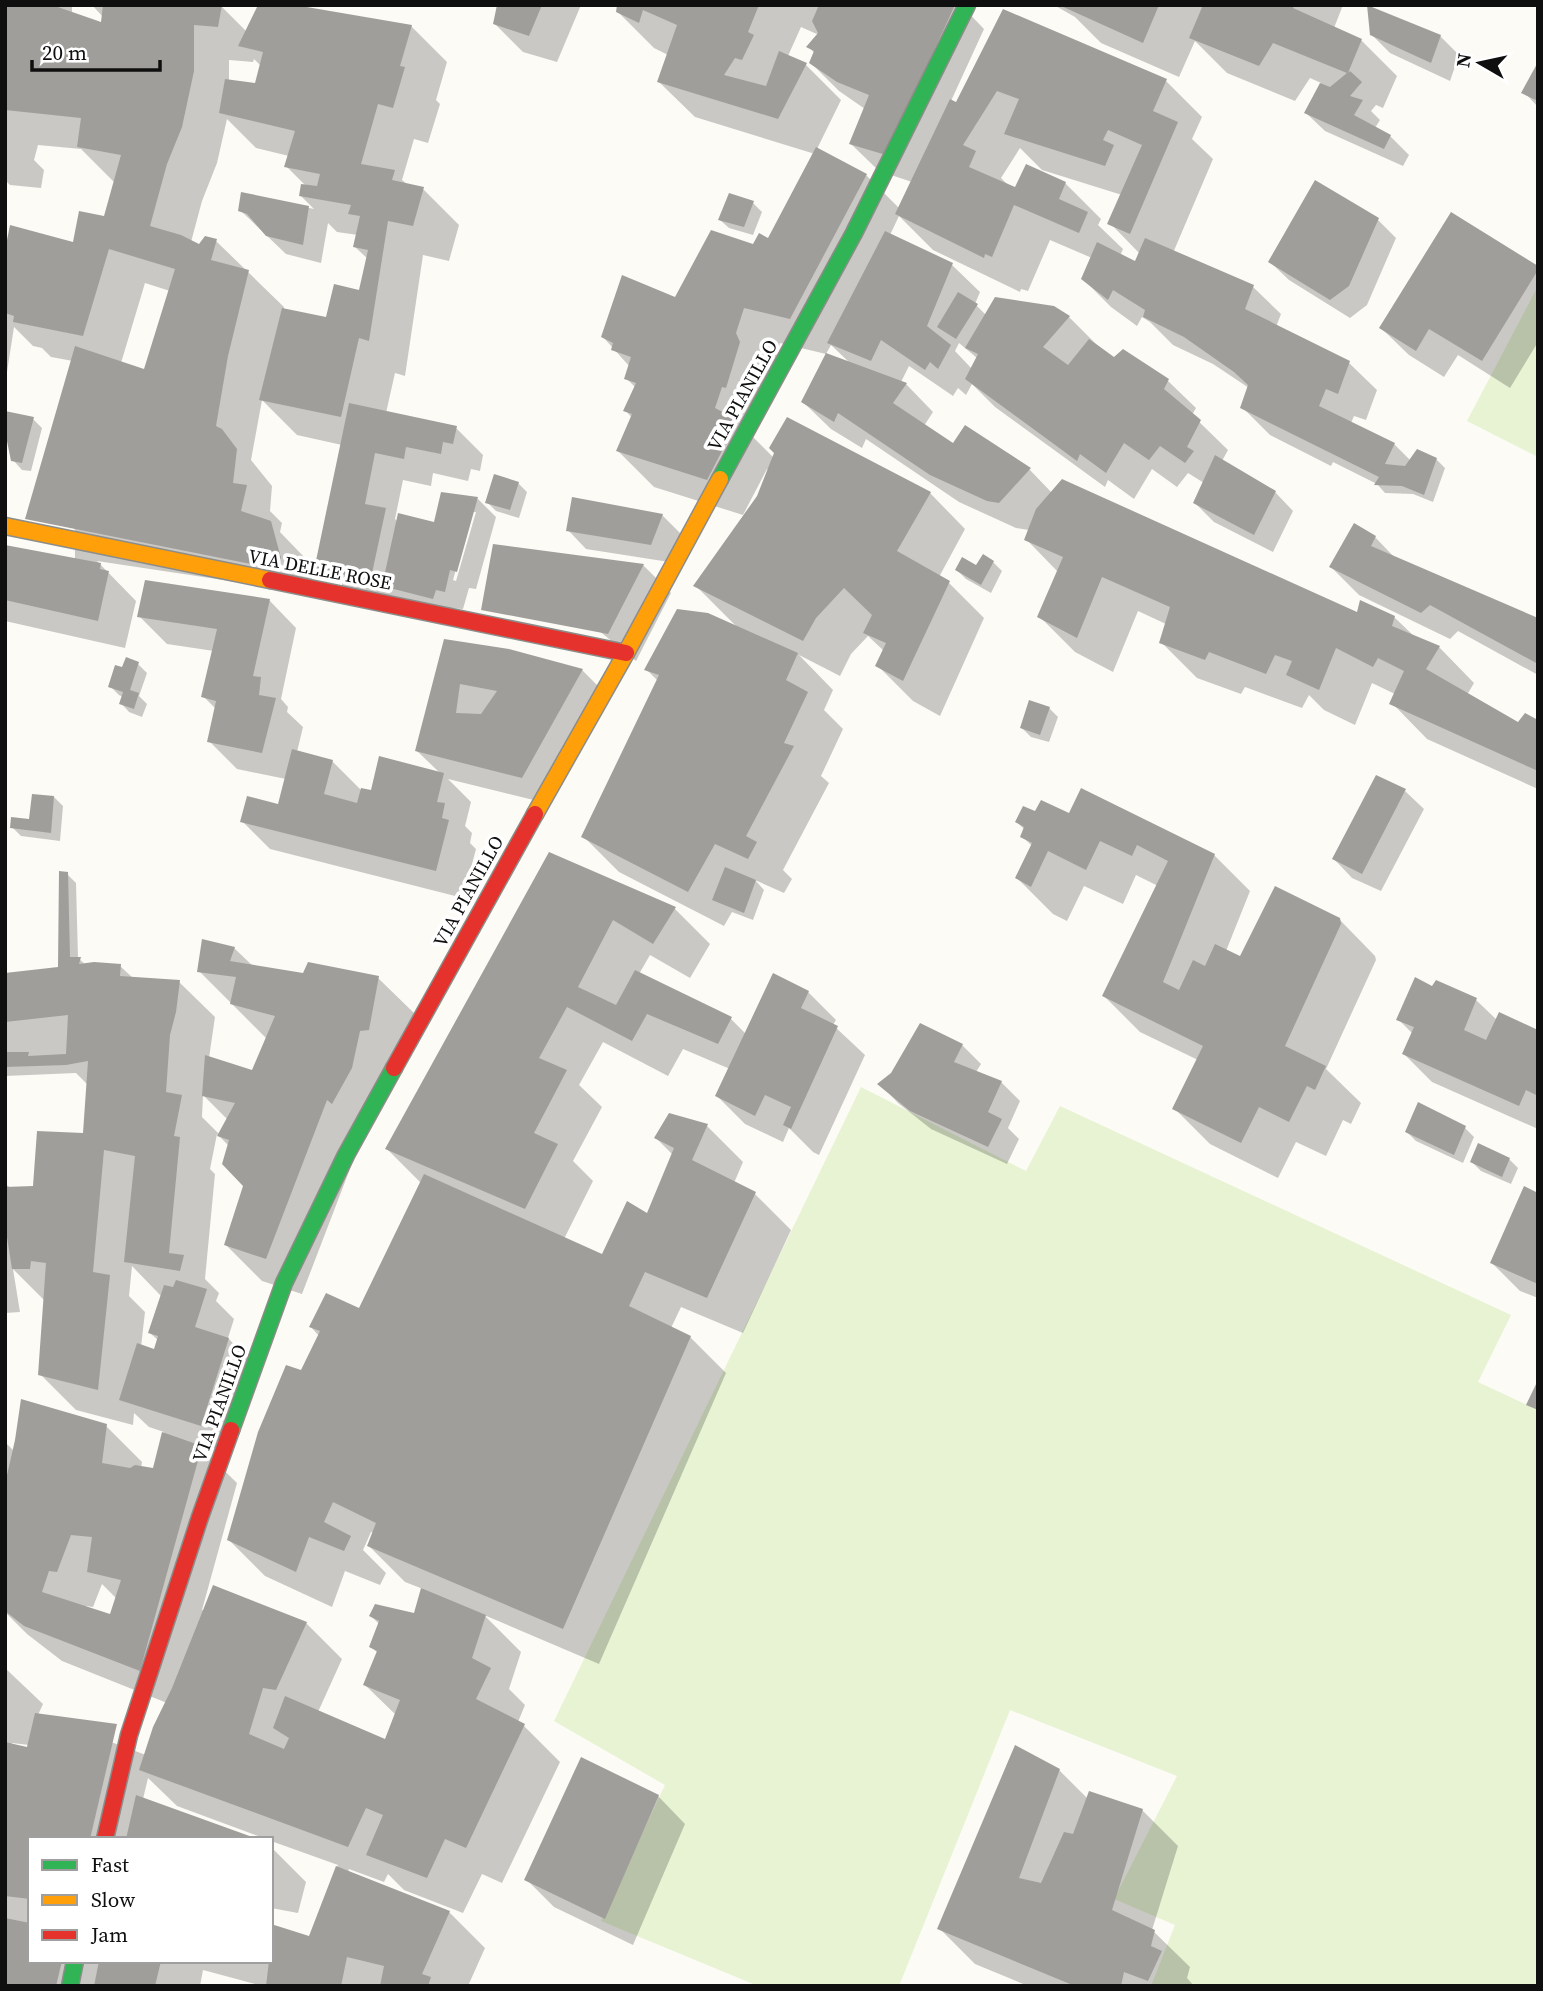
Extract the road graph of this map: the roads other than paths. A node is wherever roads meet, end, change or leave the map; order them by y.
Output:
1 (967, 5) edge
2 (5, 526) edge
3 (626, 653) junction
4 (104, 1837) edge
5 (75, 1963) edge
6 (70, 1986) edge

1 - 3 street, VIA PIANILLO
2 - 3 street, VIA DELLE ROSE
3 - 4 street, VIA PIANILLO
5 - 6 street

